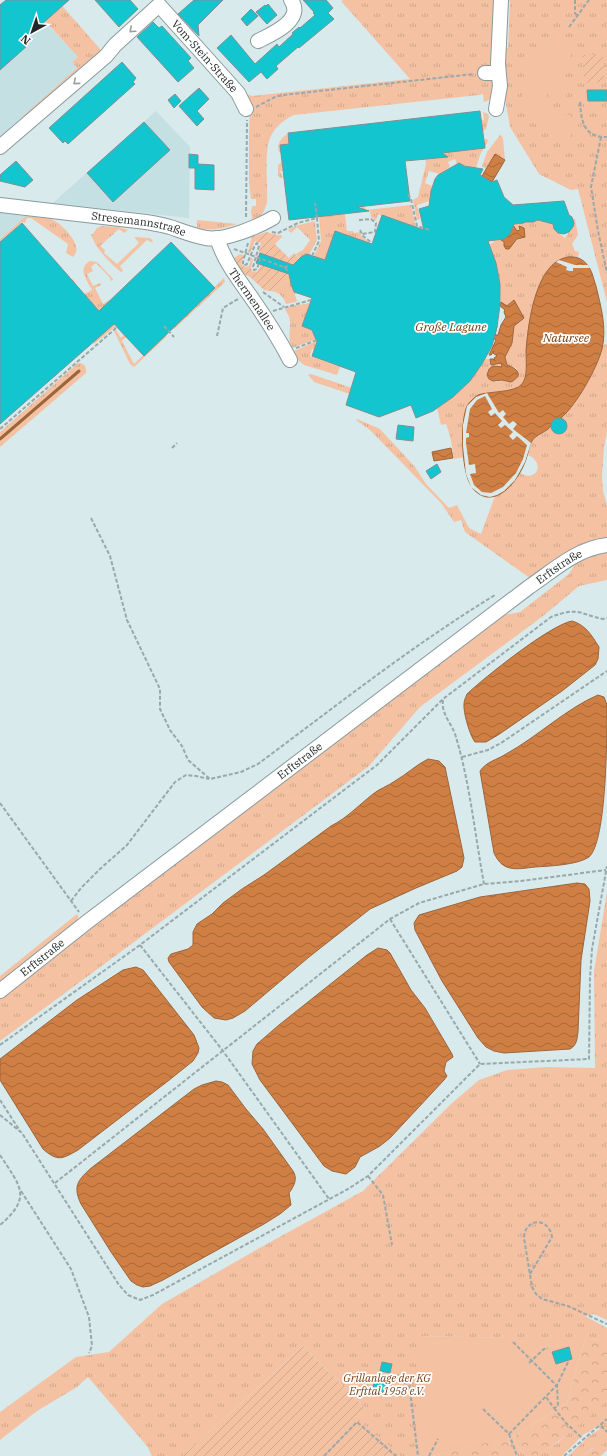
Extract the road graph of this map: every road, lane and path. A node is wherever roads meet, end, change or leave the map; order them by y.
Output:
1 (291, 0) edge
2 (501, 0) edge
3 (575, 0) edge
4 (589, 0) edge
5 (160, 2) edge
6 (577, 16) junction
7 (569, 27) dead end
8 (258, 41) dead end
9 (492, 73) junction
10 (580, 102) dead end
11 (246, 109) junction
12 (496, 110) dead end
13 (601, 137) junction
14 (607, 137) edge
15 (0, 147) edge
16 (408, 194) dead end
17 (316, 204) dead end
18 (0, 205) edge
19 (273, 218) dead end
20 (317, 218) junction
21 (359, 220) dead end
22 (248, 229) junction
23 (360, 230) dead end
24 (430, 230) dead end
25 (269, 231) dead end
26 (362, 234) junction
27 (217, 238) junction
28 (372, 243) dead end
29 (239, 251) dead end
30 (245, 253) junction
31 (251, 255) junction
32 (312, 256) dead end
33 (255, 257) junction
34 (260, 259) junction
35 (290, 266) dead end
36 (284, 267) junction
37 (288, 271) dead end
38 (607, 273) edge
39 (253, 290) junction
40 (311, 300) dead end
41 (116, 325) dead end
42 (164, 326) dead end
43 (174, 336) dead end
44 (217, 336) dead end
45 (317, 340) dead end
46 (288, 356) joint
47 (70, 362) dead end
48 (71, 367) junction
49 (50, 379) dead end
50 (54, 382) junction
51 (10, 414) dead end
52 (13, 418) junction
53 (0, 429) edge
54 (177, 443) dead end
55 (172, 448) dead end
56 (91, 518) dead end
57 (607, 545) edge
58 (495, 595) dead end
59 (607, 618) edge
60 (607, 671) edge
61 (443, 699) junction
62 (462, 756) junction
63 (210, 779) junction
64 (0, 803) edge
65 (607, 866) edge
66 (606, 870) edge
67 (484, 884) junction
68 (71, 901) junction
69 (390, 919) junction
70 (87, 922) junction
71 (140, 945) junction
72 (0, 991) edge
73 (0, 1045) edge
74 (223, 1051) junction
75 (480, 1064) junction
76 (0, 1100) edge
77 (0, 1115) edge
78 (22, 1133) junction
79 (0, 1155) edge
80 (368, 1176) junction
81 (54, 1183) junction
82 (21, 1191) junction
83 (329, 1199) junction
84 (0, 1225) edge
85 (392, 1245) dead end
86 (530, 1274) junction
87 (607, 1324) edge
88 (513, 1342) dead end
89 (548, 1348) dead end
90 (89, 1354) dead end
91 (532, 1360) junction
92 (569, 1360) dead end
93 (529, 1363) dead end
94 (392, 1380) dead end
95 (557, 1386) junction
96 (546, 1397) junction
97 (554, 1408) junction
98 (483, 1409) dead end
99 (607, 1419) edge
100 (600, 1425) junction
101 (607, 1432) edge
102 (509, 1434) junction
103 (438, 1439) dead end
104 (583, 1439) junction
105 (324, 1456) edge
106 (396, 1456) edge
107 (418, 1456) edge
108 (429, 1456) edge
109 (517, 1456) edge
110 (564, 1456) edge

1 - 8 street
2 - 9 street
3 - 6 path
4 - 6 path
5 - 11 street, Vom-Stein-Straße
5 -> 15 street
6 - 7 path
9 - 11 path
9 - 12 street
10 - 13 path
11 - 22 path
13 - 14 path
13 - 38 path
16 - 24 path
17 - 20 path
18 - 27 street, Stresemannstraße
19 - 22 street, Stresemannstraße
20 - 25 path
20 - 32 path
21 - 26 path
22 - 27 street, Stresemannstraße
22 - 30 path
23 - 26 path
26 - 28 path
27 - 39 street, Thermenallee
29 - 30 path
30 - 31 path
30 - 31 path
31 - 33 path
31 - 33 path
33 - 34 path
33 - 34 path
34 - 36 path
35 - 36 path
36 - 37 path
39 - 40 path
39 - 44 path
39 - 46 street, Thermenallee
41 - 48 path
42 - 43 path
45 - 46 path
47 - 48 path
48 - 50 path
49 - 50 path
50 - 52 path
51 - 52 path
52 - 53 path
54 - 55 path
56 - 63 path
57 - 70 street, Erftstraße
58 - 63 path
59 - 61 path
60 - 62 path
61 - 62 path
61 - 71 path
62 - 67 path
63 - 68 path
64 - 68 path
65 - 66 path
66 - 67 path
66 - 75 path
67 - 69 path
68 - 70 path
69 - 74 path
69 - 75 path
70 - 72 street, Erftstraße
71 - 73 path
71 - 74 path
74 - 81 path
74 - 83 path
75 - 80 path
76 - 78 path
77 - 78 path
78 - 81 path
79 - 82 path
80 - 83 path
80 - 85 path
81 - 83 path
82 - 84 path
82 - 90 path
86 - 86 path
86 - 87 path
88 - 91 path
89 - 91 path
91 - 93 path
91 - 95 path
92 - 95 path
94 - 107 path
95 - 96 path
95 - 97 path
96 - 97 path
96 - 102 path
97 - 104 path
98 - 102 path
99 - 100 path
100 - 101 path
100 - 104 path
102 - 109 path
103 - 108 path
104 - 110 path
105 - 106 path

